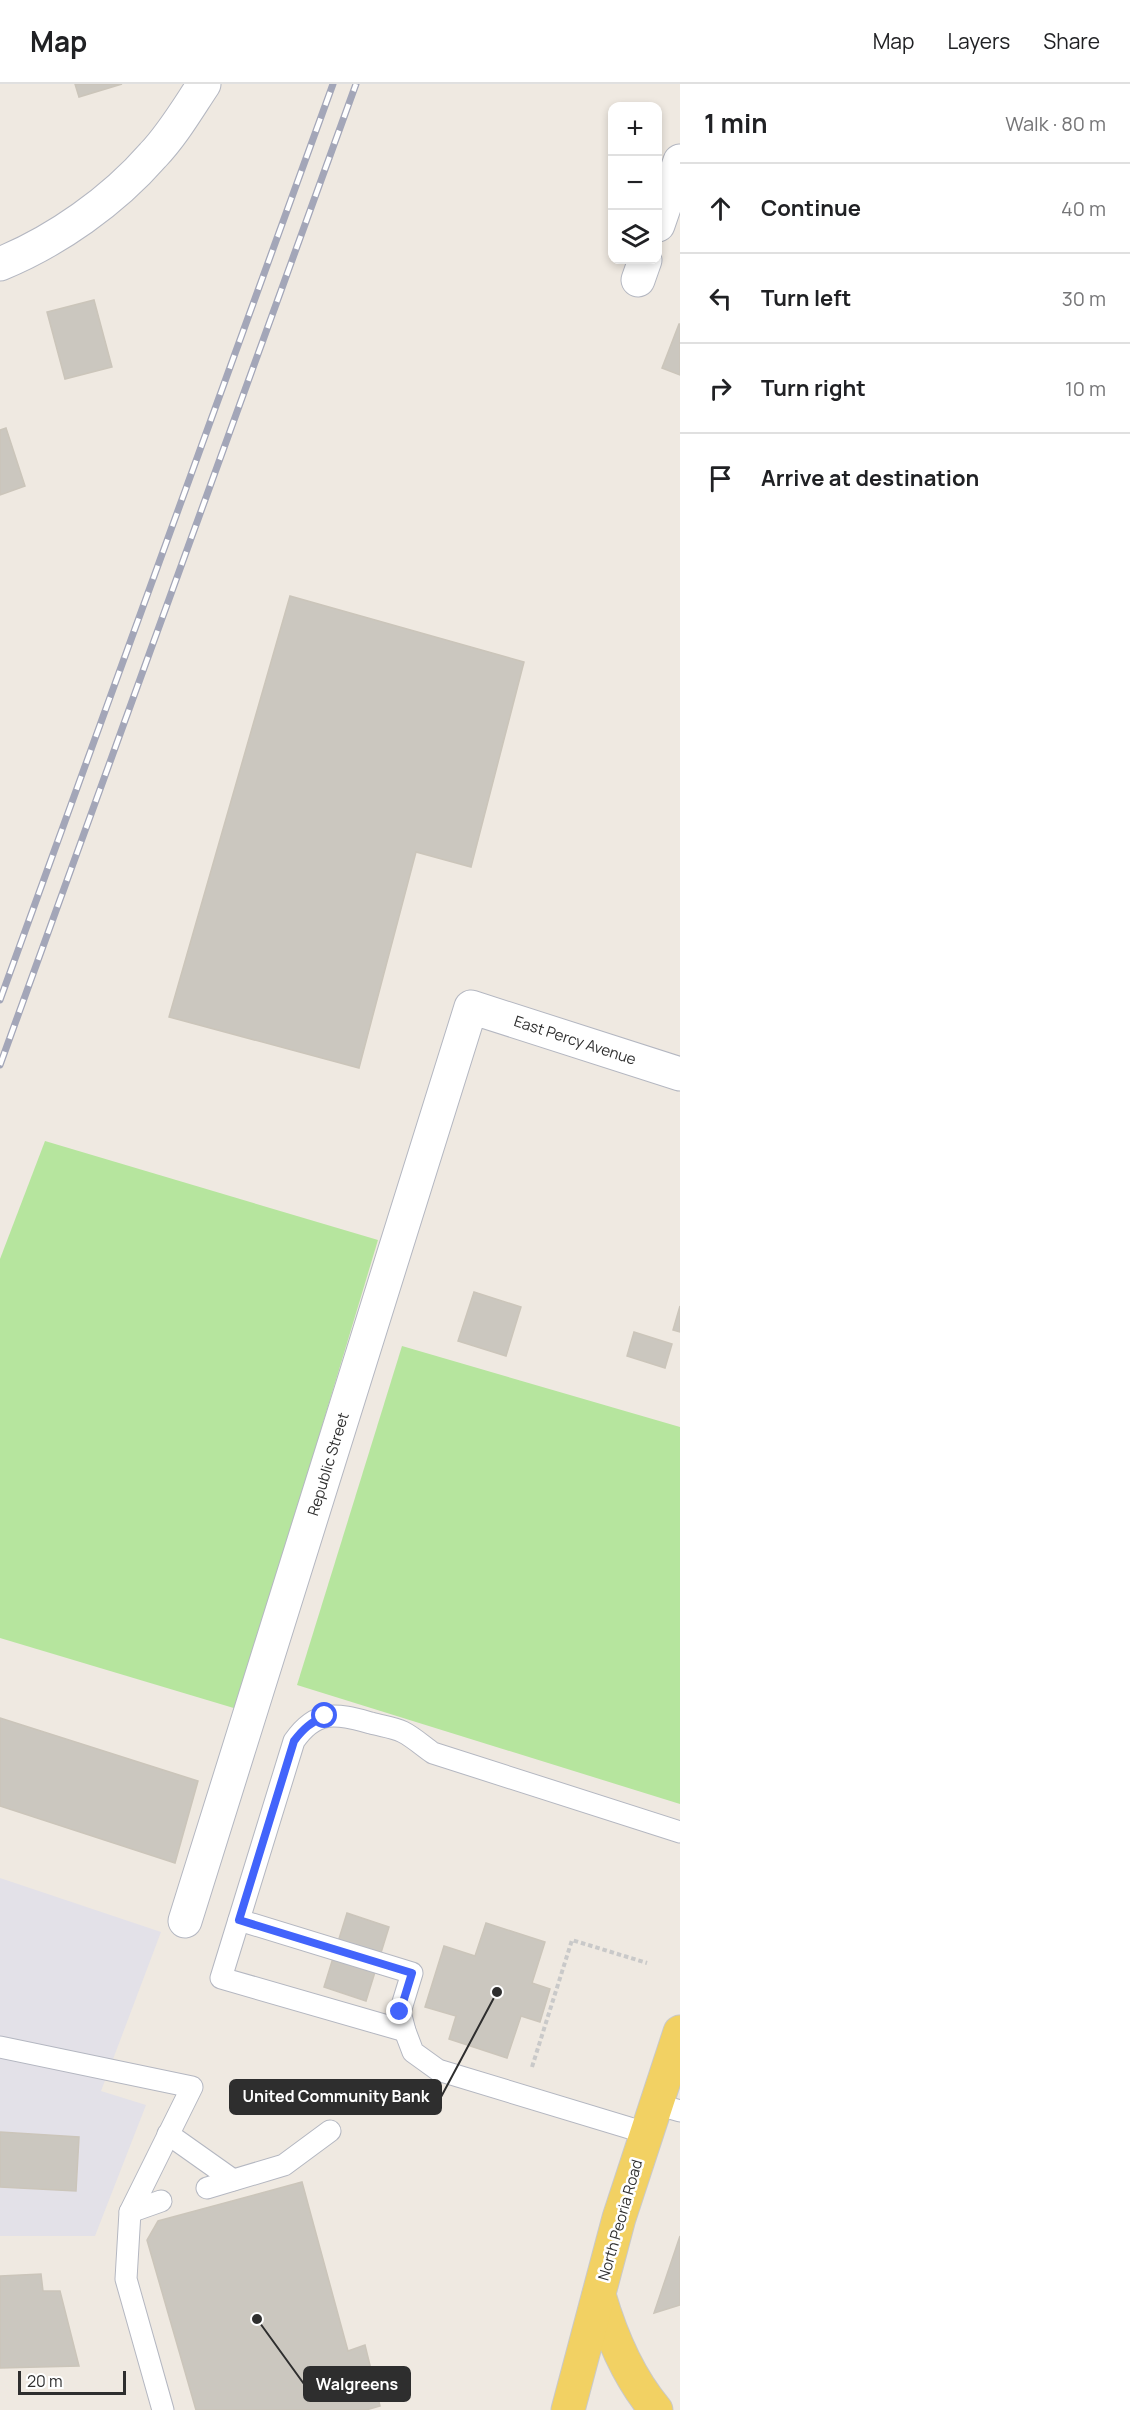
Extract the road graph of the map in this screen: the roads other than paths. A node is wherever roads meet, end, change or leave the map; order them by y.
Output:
1 (204, 84) edge
2 (680, 161) edge
3 (662, 211) edge
4 (0, 264) edge
5 (471, 1007) joint
6 (680, 1074) edge
7 (680, 1832) edge
8 (239, 1920) junction
9 (185, 1921) dead end
10 (405, 2031) junction
11 (680, 2031) edge
12 (0, 2048) edge
13 (660, 2116) edge
14 (330, 2131) dead end
15 (168, 2134) junction
16 (233, 2180) junction
17 (207, 2188) dead end
18 (161, 2201) dead end
19 (130, 2212) junction
20 (599, 2295) junction
21 (163, 2410) edge
22 (568, 2410) edge
23 (656, 2410) edge

1 - 4 street
2 - 3 street
5 - 6 street, East Percy Avenue
5 - 9 street, Republic Street
7 - 8 lane
8 - 10 lane
8 - 10 lane
10 - 13 lane
11 - 13 main road, North Peoria Road
12 - 15 lane
13 - 20 main road, North Peoria Road
14 - 16 lane
15 - 16 lane
15 - 19 lane
16 - 17 lane
18 - 19 lane
19 - 21 lane
20 - 22 main road, North Peoria Road
20 - 23 main road

